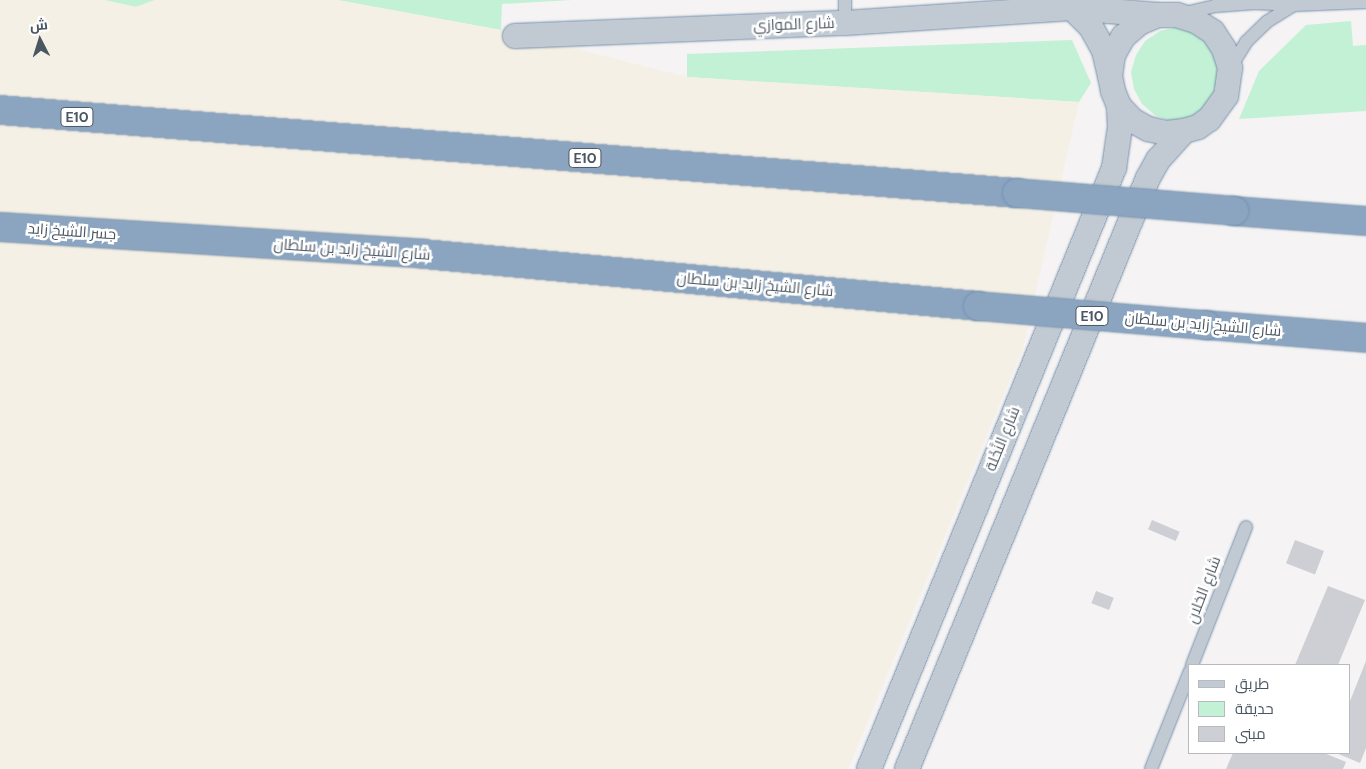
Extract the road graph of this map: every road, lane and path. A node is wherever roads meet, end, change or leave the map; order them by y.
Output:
1 (1294, 2) edge
2 (1366, 2) edge
3 (1072, 8) junction
4 (845, 11) edge
5 (1167, 15) junction
6 (516, 36) dead end
7 (1230, 68) junction
8 (1110, 76) junction
9 (1119, 106) junction
10 (0, 110) edge
11 (1184, 131) junction
12 (1366, 221) edge
13 (0, 227) edge
14 (144, 237) joint
15 (1366, 338) edge
16 (1246, 527) dead end
17 (1192, 664) edge
18 (1188, 676) edge
19 (869, 769) edge
20 (907, 769) edge
21 (1151, 769) edge

1 - 2 lane, شارع الموازي
1 - 5 lane, شارع الموازي
1 - 7 lane, شارع الموازي
3 - 4 street, شارع الموازي
3 - 5 street, شارع الموازي
3 - 8 street
4 - 6 street, شارع الموازي
5 - 7 street
5 - 8 street
7 - 11 street
8 - 9 street
9 - 11 street
9 - 19 street, شارع النَّخْلة
10 - 12 highway, E10, bridge
11 - 20 street
13 - 14 highway, جسر الشيخ زايد / E10
14 - 15 highway, شارع الشيخ زايد بن سلطان / E10, bridge
16 - 17 lane, شارع الخلان
18 - 21 lane

